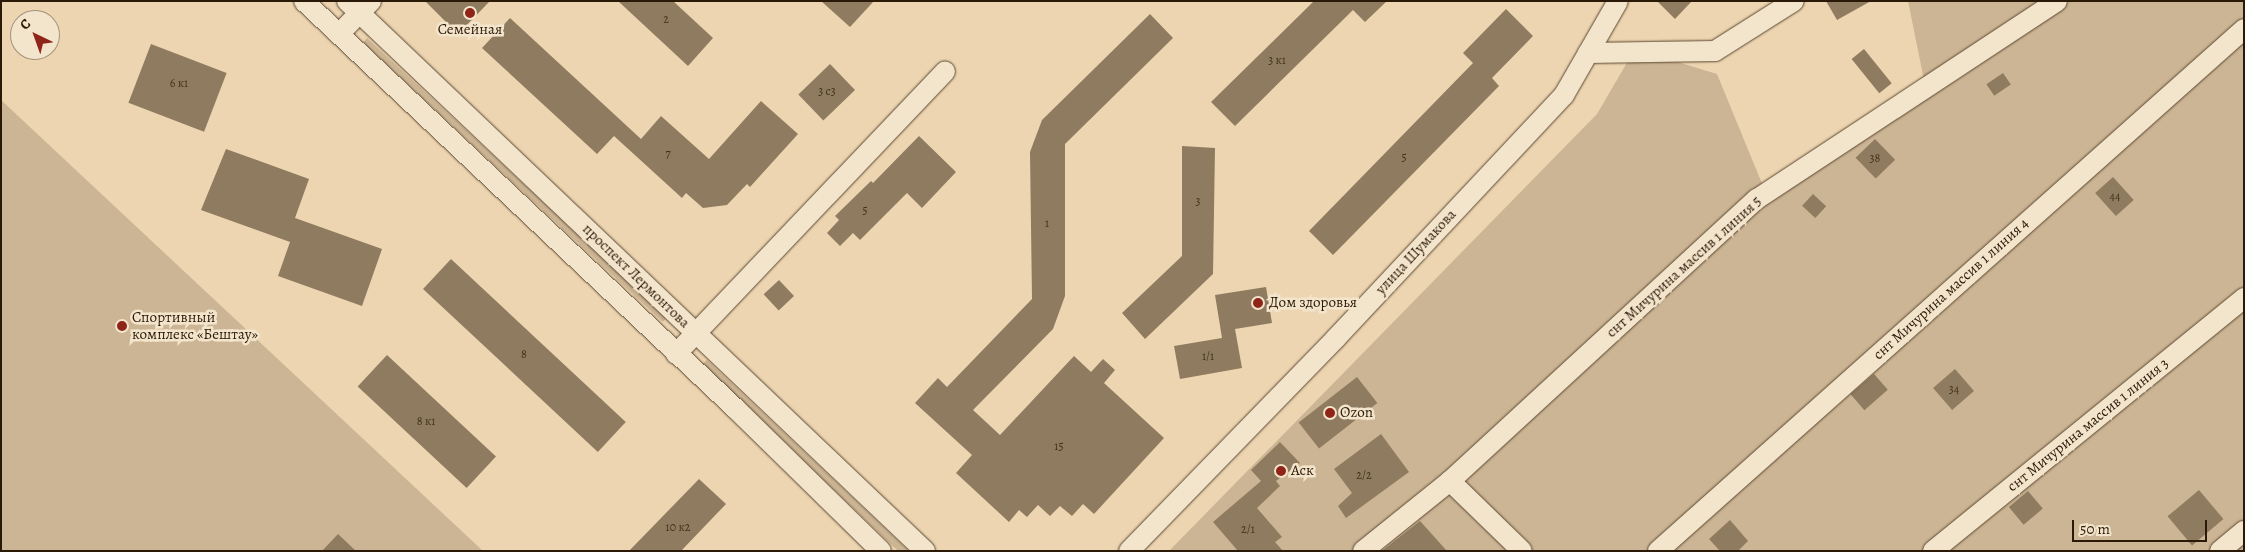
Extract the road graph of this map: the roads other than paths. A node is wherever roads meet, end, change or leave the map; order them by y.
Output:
1 (304, 1) edge
2 (1618, 1) edge
3 (1794, 1) edge
4 (2057, 1) edge
5 (360, 5) edge
6 (2244, 29) edge
7 (339, 34) junction
8 (1588, 53) junction
9 (945, 72) dead end
10 (2244, 298) edge
11 (697, 333) junction
12 (676, 354) junction
13 (1450, 481) junction
14 (2244, 531) edge
15 (881, 551) edge
16 (925, 551) edge
17 (1129, 551) edge
18 (1363, 551) edge
19 (1522, 551) edge
20 (1658, 551) edge
21 (1933, 551) edge
22 (2220, 551) edge

1 - 7 street, проспект Лермонтова
2 - 8 street, улица Шумакова
3 - 8 street
4 - 13 street, снт Мичурина массив 1 линия 5
5 - 7 street
5 - 11 street, проспект Лермонтова
6 - 20 street, снт Мичурина массив 1 линия 4
7 - 12 street, проспект Лермонтова
8 - 17 street, улица Шумакова
9 - 11 street
10 - 21 street, снт Мичурина массив 1 линия 3
11 - 12 street
11 - 16 street, проспект Лермонтова
12 - 15 street, проспект Лермонтова
13 - 18 street, снт Мичурина массив 1 линия 5
13 - 19 street
14 - 22 street

